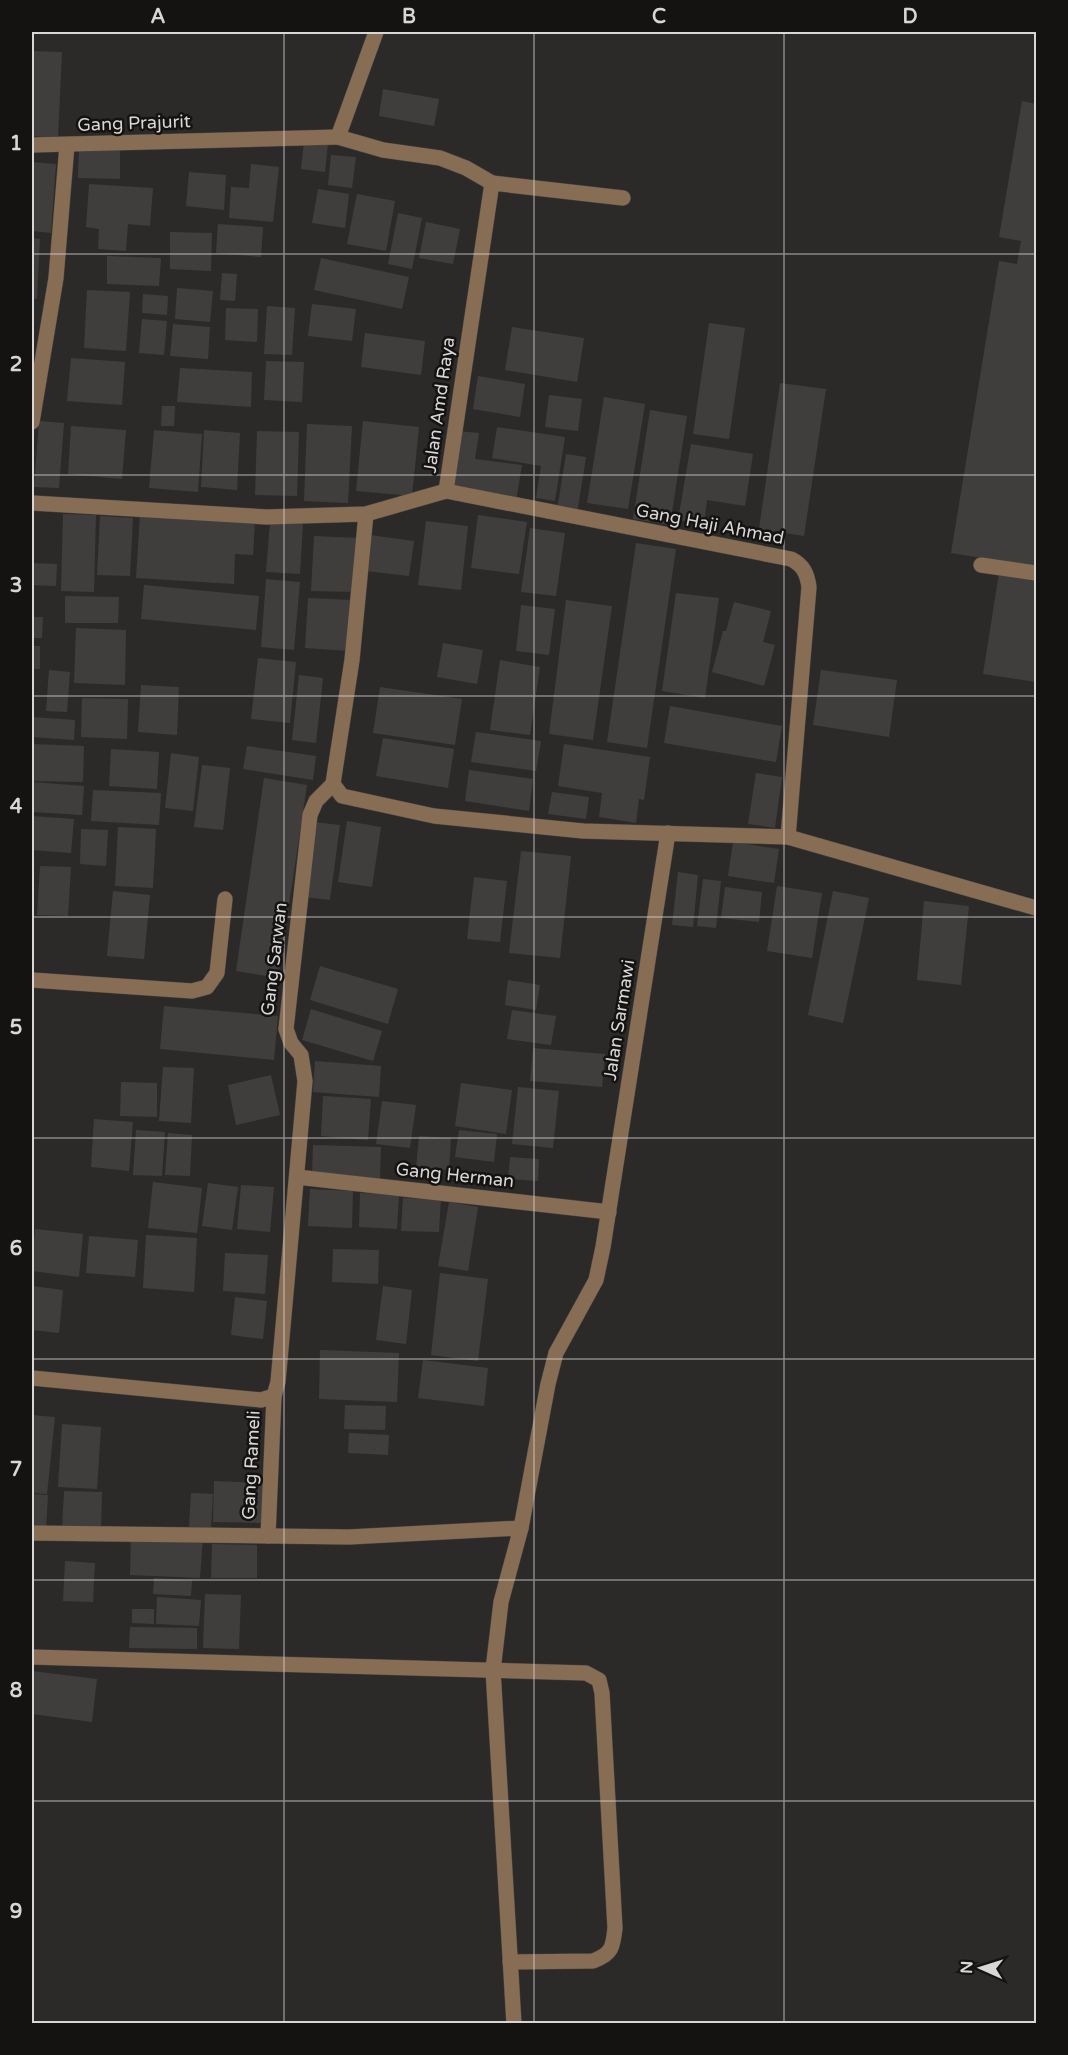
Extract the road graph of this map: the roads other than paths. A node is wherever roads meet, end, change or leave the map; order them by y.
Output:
1 (376, 32) edge
2 (338, 137) junction
3 (67, 144) junction
4 (32, 145) edge
5 (492, 183) junction
6 (623, 198) dead end
7 (39, 329) edge
8 (32, 422) edge
9 (446, 491) junction
10 (32, 503) edge
11 (366, 513) junction
12 (981, 565) dead end
13 (1036, 573) edge
14 (333, 784) junction
15 (668, 833) junction
16 (788, 837) junction
17 (225, 899) dead end
18 (1036, 908) edge
19 (32, 980) edge
20 (297, 1177) junction
21 (609, 1212) junction
22 (32, 1378) edge
23 (274, 1395) junction
24 (521, 1528) junction
25 (32, 1533) edge
26 (268, 1536) junction
27 (32, 1657) edge
28 (493, 1670) junction
29 (510, 1962) junction
30 (514, 2024) edge

1 - 2 street
2 - 3 street, Gang Prajurit
2 - 5 street
3 - 4 street
3 - 7 street, Gang Prajurit
5 - 6 street
5 - 9 street, Jalan Amd Raya
7 - 8 street, Gang Prajurit
9 - 11 street, Jalan Amd Raya
9 - 16 street, Gang Haji Ahmad
10 - 11 street, Jalan Amd Raya
11 - 14 street
12 - 13 street
14 - 15 street
14 - 20 street, Gang Sarwan
15 - 16 street
15 - 21 street, Jalan Sarmawi
16 - 18 street
17 - 19 street
20 - 21 street, Gang Herman
20 - 23 street, Gang Sarwan
21 - 24 street, Jalan Sarmawi
22 - 23 street
23 - 26 street, Gang Rameli
24 - 26 street
24 - 28 street, Jalan Sarmawi
25 - 26 street
27 - 28 street
28 - 29 street, Jalan Sarmawi
28 - 29 street
29 - 30 street, Jalan Sarmawi

